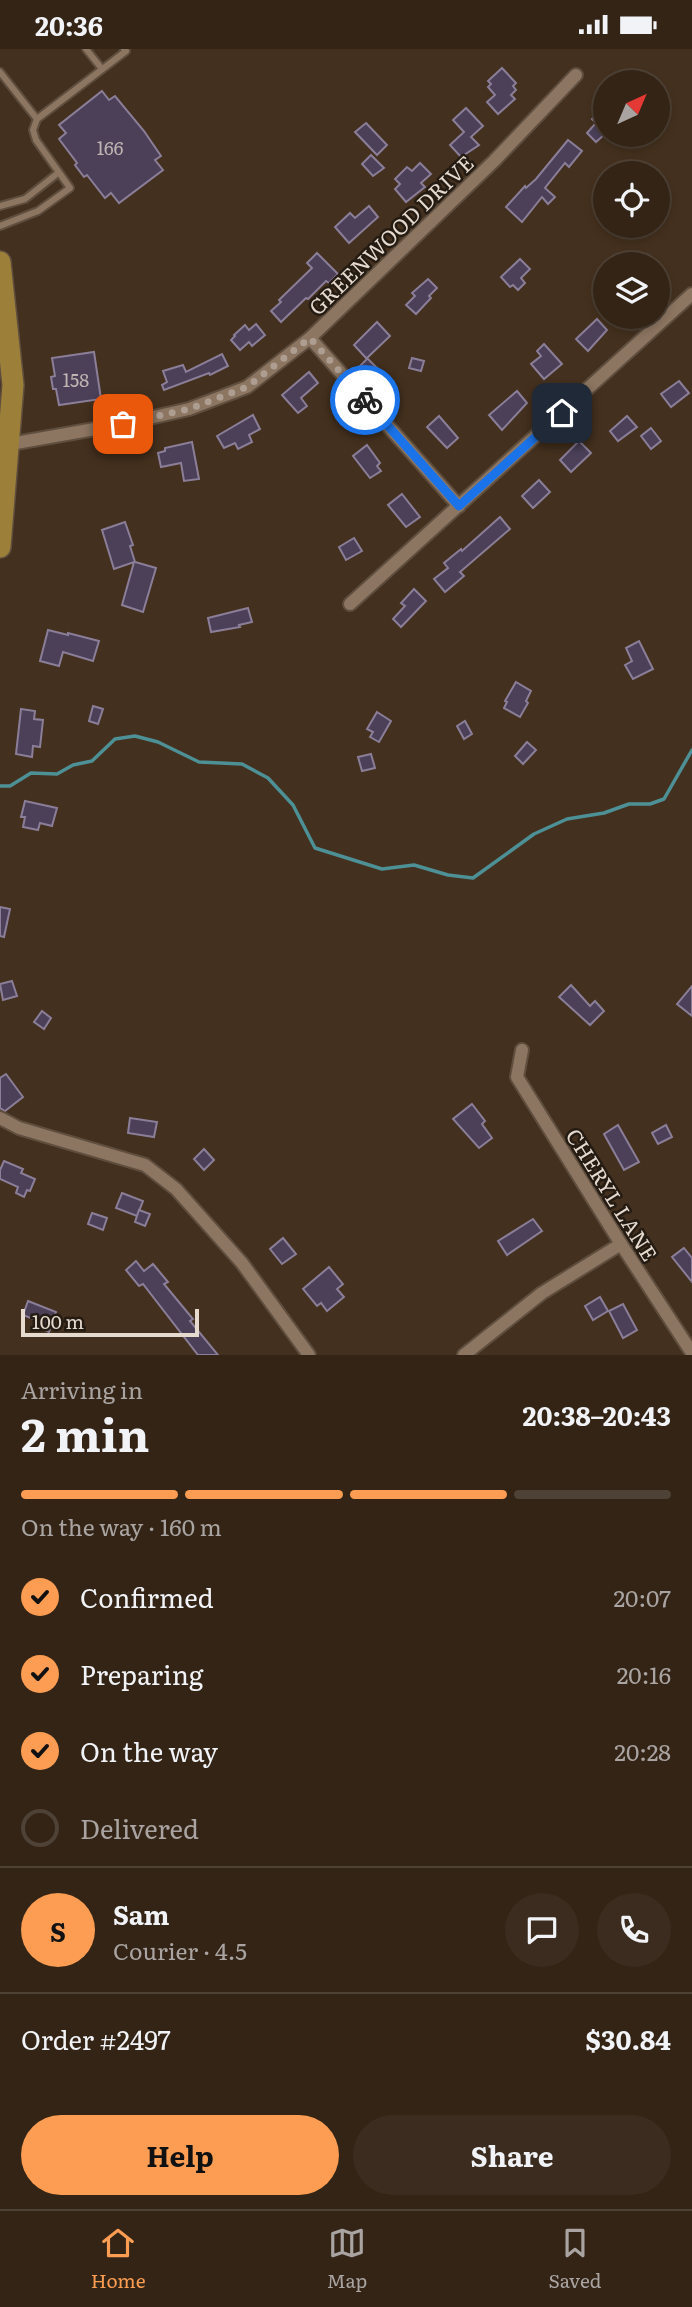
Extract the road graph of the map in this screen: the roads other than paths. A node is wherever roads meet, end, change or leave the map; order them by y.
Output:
1 (86, 49) edge
2 (124, 49) edge
3 (102, 69) junction
4 (0, 72) edge
5 (576, 75) dead end
6 (37, 119) junction
7 (58, 173) junction
8 (0, 207) edge
9 (0, 226) edge
10 (0, 262) edge
11 (692, 293) edge
12 (310, 338) junction
13 (10, 444) junction
14 (459, 506) junction
15 (0, 547) edge
16 (350, 604) dead end
17 (522, 1050) dead end
18 (0, 1118) edge
19 (621, 1244) junction
20 (692, 1353) edge
21 (309, 1355) edge
22 (464, 1355) edge

1 - 3 lane
2 - 3 lane
3 - 6 lane
4 - 6 lane
5 - 12 street, GREENWOOD DRIVE
6 - 7 lane
7 - 8 lane
7 - 9 lane
10 - 13 main road
11 - 14 street
12 - 13 street, GREENWOOD DRIVE
12 - 14 street
13 - 15 main road
14 - 16 street
17 - 19 street, CHERYL LANE
18 - 21 street
19 - 20 street, CHERYL LANE
19 - 22 street

